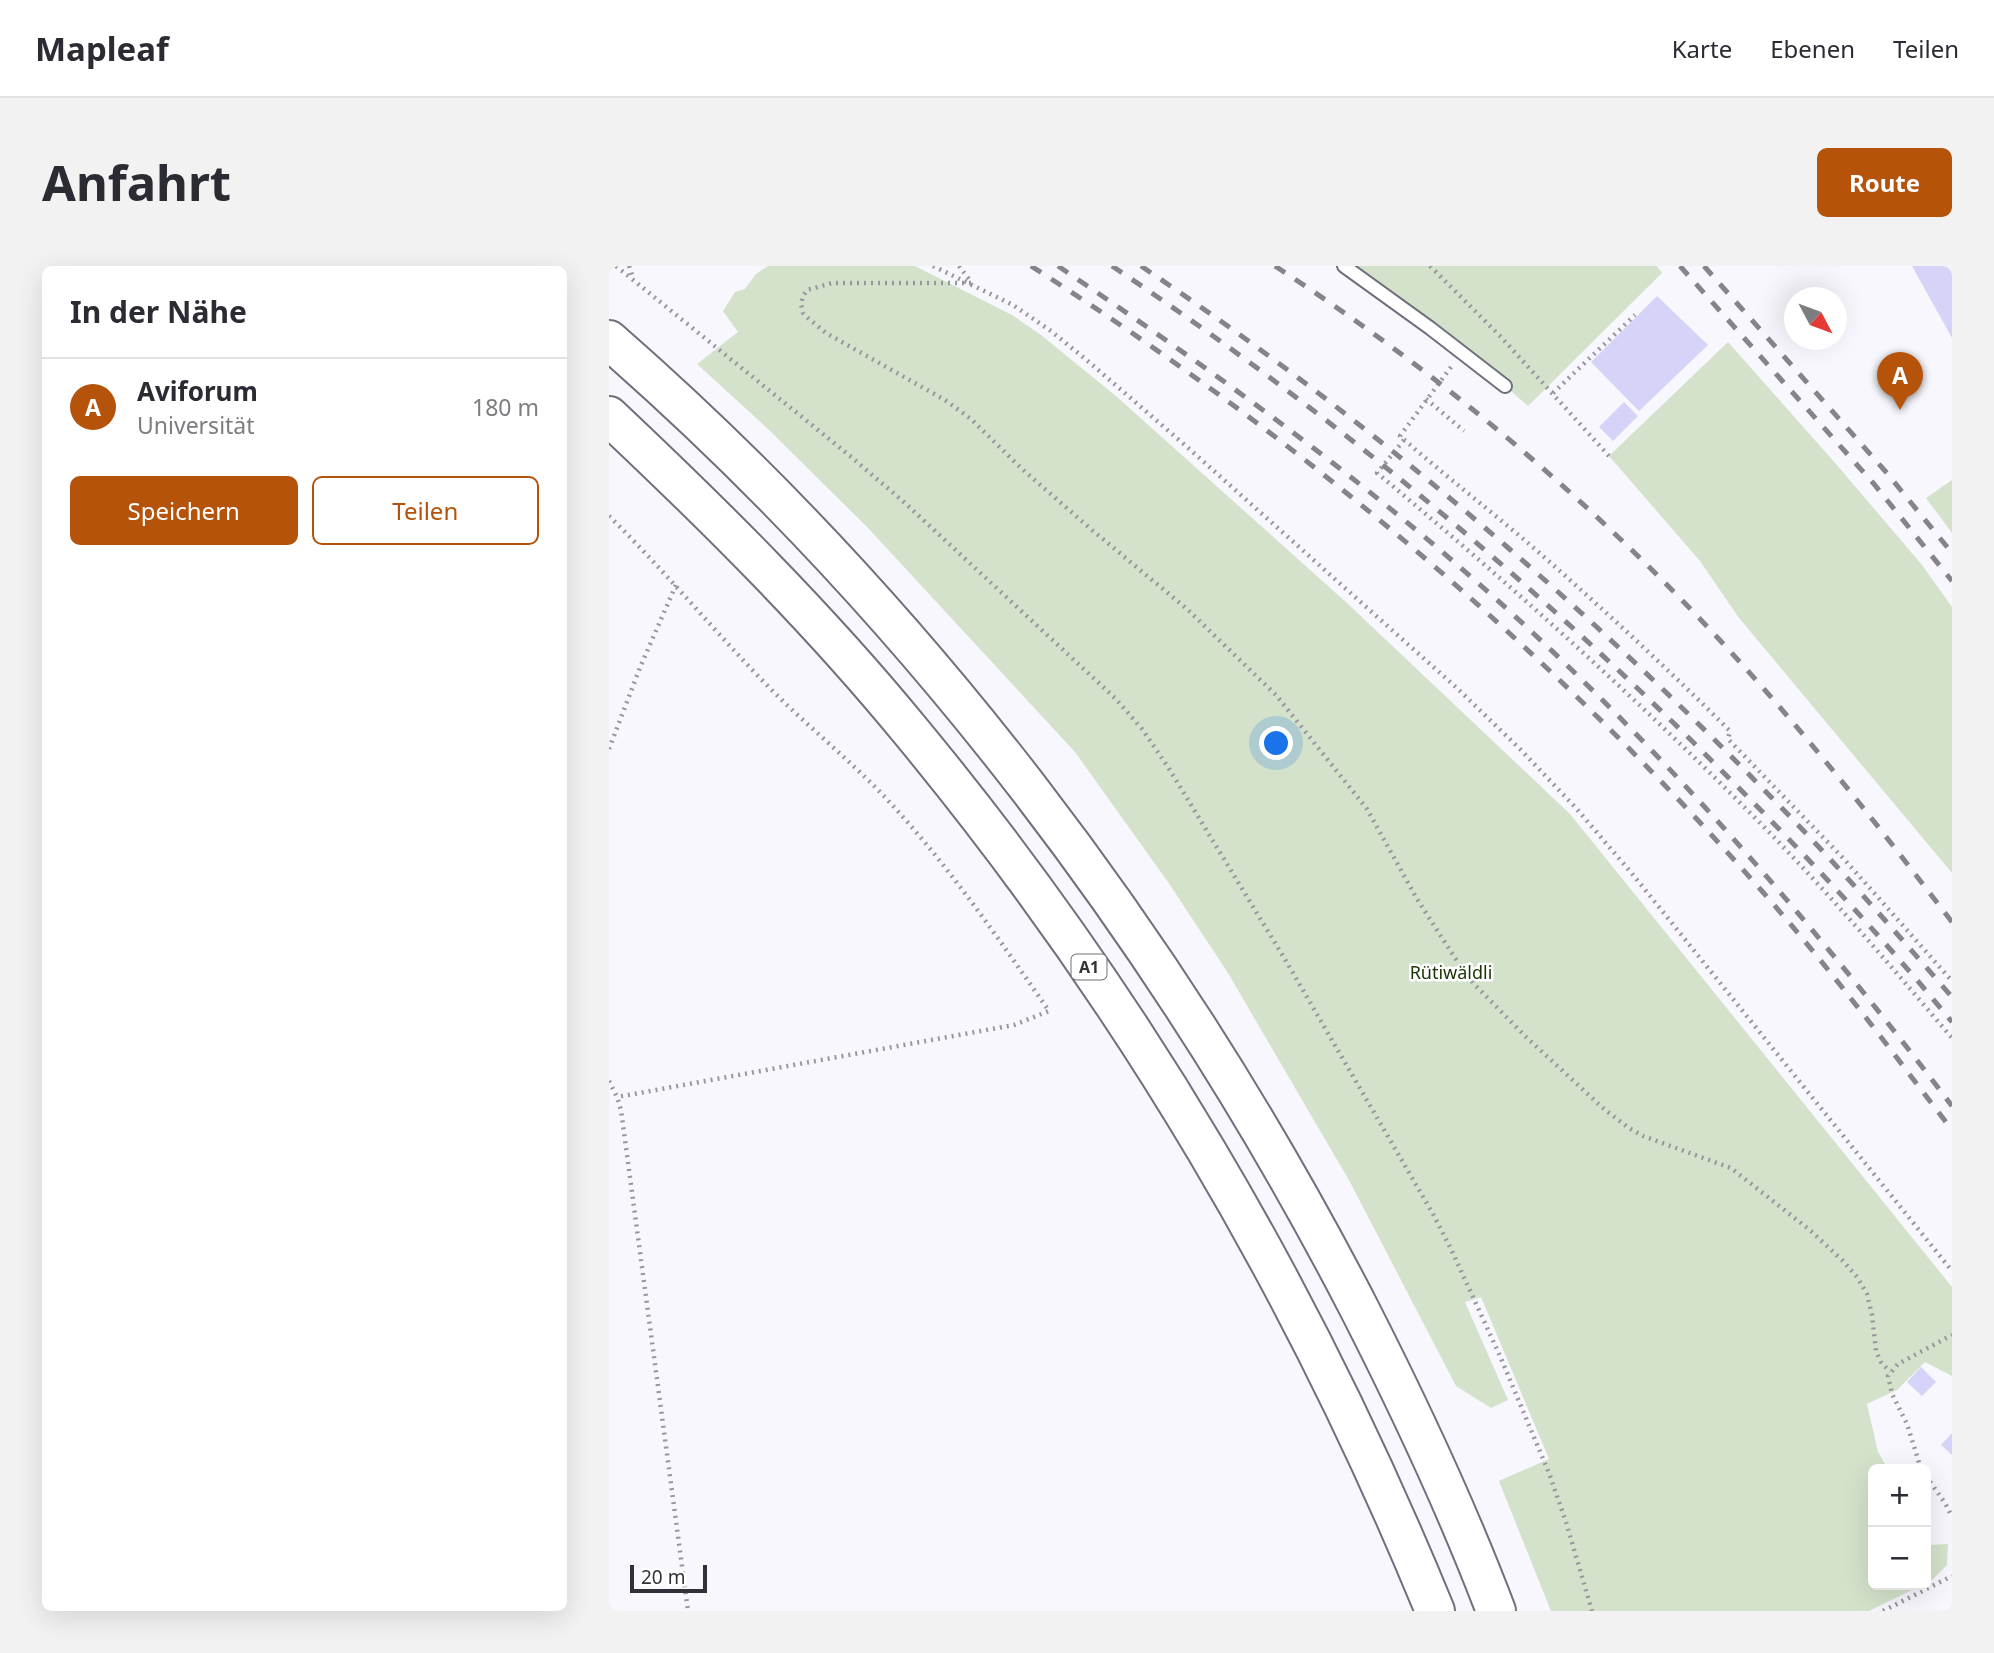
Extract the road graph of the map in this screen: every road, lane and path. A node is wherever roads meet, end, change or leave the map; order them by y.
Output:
1 (616, 266) edge
2 (629, 266) edge
3 (933, 266) edge
4 (959, 266) edge
5 (1344, 266) edge
6 (1430, 266) edge
7 (634, 279) junction
8 (971, 283) junction
9 (1635, 315) dead end
10 (609, 340) edge
11 (1448, 372) dead end
12 (1505, 386) dead end
13 (1553, 393) junction
14 (1426, 399) junction
15 (609, 416) edge
16 (1464, 431) dead end
17 (1403, 440) junction
18 (1609, 456) dead end
19 (609, 516) edge
20 (676, 585) junction
21 (609, 749) edge
22 (1952, 981) edge
23 (1952, 1038) edge
24 (609, 1081) edge
25 (617, 1097) junction
26 (1952, 1270) edge
27 (1952, 1335) edge
28 (1890, 1372) junction
29 (1919, 1464) edge
30 (1931, 1483) edge
31 (1952, 1517) edge
32 (1952, 1576) edge
33 (688, 1611) edge
34 (1435, 1611) edge
35 (1496, 1611) edge
36 (1592, 1611) edge
37 (1883, 1611) edge

1 - 7 path
2 - 7 path
3 - 8 path
4 - 8 path
5 - 12 lane
6 - 13 path
7 - 36 path
8 - 26 path
8 - 28 path
9 - 13 path
10 - 35 highway
11 - 14 path
13 - 18 path
14 - 16 path
14 - 17 path
15 - 34 highway, A1
17 - 22 path
17 - 23 path
19 - 20 path
20 - 21 path
20 - 25 path
24 - 25 path
25 - 33 path
27 - 28 path
28 - 29 path
30 - 31 path
32 - 37 path

